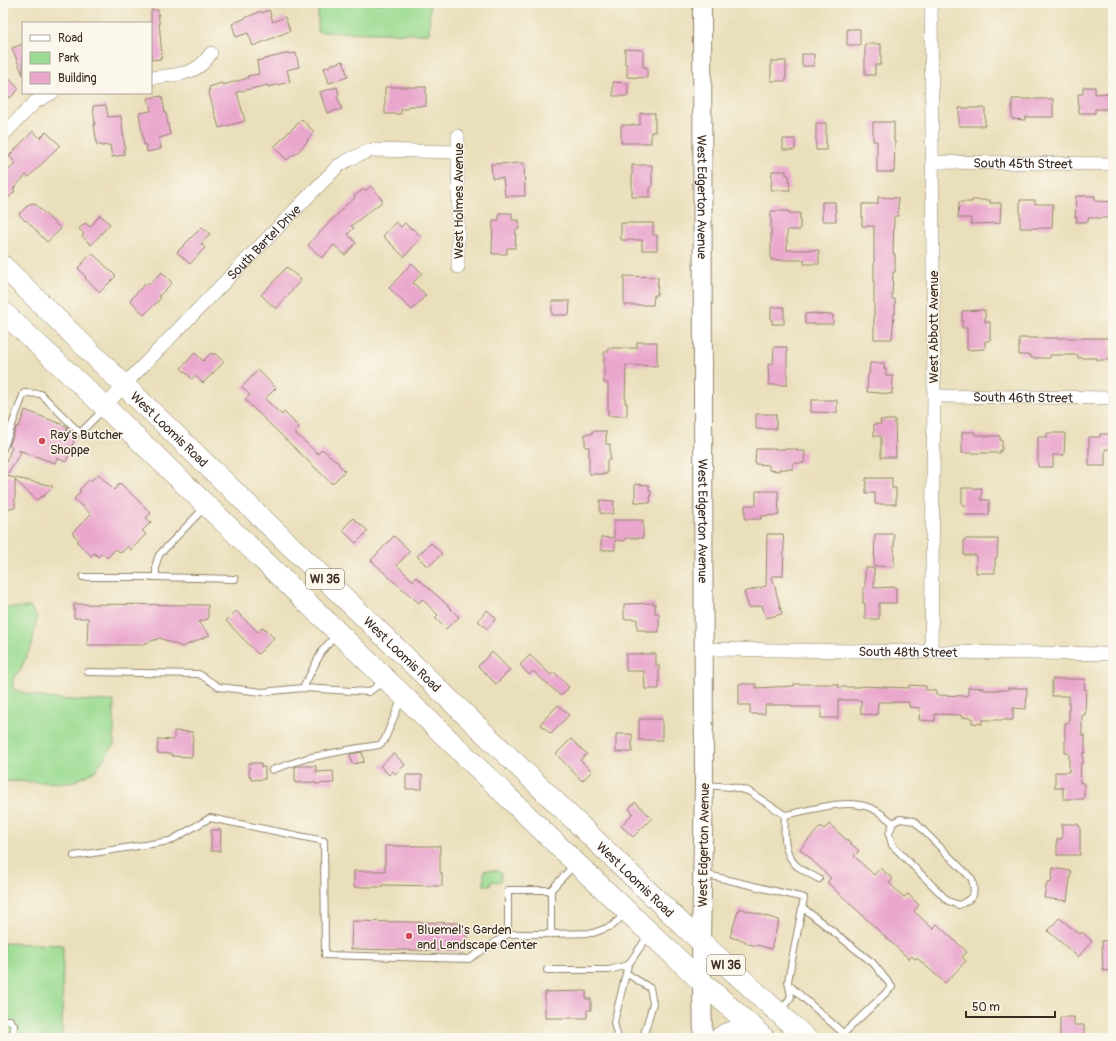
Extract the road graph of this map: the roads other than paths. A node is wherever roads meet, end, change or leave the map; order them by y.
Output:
1 (702, 3) edge
2 (931, 3) edge
3 (211, 53) dead end
4 (152, 78) edge
5 (50, 94) edge
6 (3, 135) edge
7 (458, 136) dead end
8 (458, 152) junction
9 (932, 162) junction
10 (1113, 164) edge
11 (3, 266) edge
12 (458, 266) dead end
13 (3, 312) edge
14 (124, 385) junction
15 (934, 396) junction
16 (1113, 398) edge
17 (105, 407) junction
18 (3, 449) edge
19 (207, 506) junction
20 (83, 577) dead end
21 (156, 577) junction
22 (235, 579) dead end
23 (339, 632) junction
24 (703, 649) junction
25 (931, 652) junction
26 (1113, 654) edge
27 (419, 669) junction
28 (88, 672) dead end
29 (393, 684) junction
30 (303, 688) junction
31 (272, 770) dead end
32 (704, 785) junction
33 (785, 814) junction
34 (894, 823) junction
35 (74, 856) dead end
36 (576, 863) junction
37 (703, 874) junction
38 (819, 879) dead end
39 (551, 890) junction
40 (649, 891) junction
41 (802, 907) junction
42 (628, 911) junction
43 (650, 932) junction
44 (508, 934) junction
45 (551, 934) junction
46 (701, 942) junction
47 (628, 965) junction
48 (547, 970) dead end
49 (626, 973) junction
50 (702, 982) junction
51 (789, 984) junction
52 (779, 1014) junction
53 (3, 1020) edge
54 (759, 1033) edge
55 (841, 1036) edge
56 (13, 1038) edge
57 (618, 1038) edge
58 (643, 1038) edge
59 (703, 1038) edge
60 (720, 1038) edge
61 (806, 1038) edge

1 - 24 street, West Edgerton Avenue
2 - 9 street, West Abbott Avenue
3 - 4 street
5 - 6 street
7 - 8 street, West Holmes Avenue
8 - 12 street, West Holmes Avenue
8 - 14 street, South Bartel Drive
9 - 10 street, South 45th Street
9 - 15 street, West Abbott Avenue
11 - 14 main road, West Loomis Road / WI 36
13 - 17 main road, WI 36
14 - 17 street, South Bartel Drive
14 - 27 main road, West Loomis Road / WI 36
15 - 16 street, South 46th Street
15 - 25 street, West Abbott Avenue
17 - 18 lane
17 - 19 main road, WI 36
19 - 21 lane
19 - 23 main road, WI 36
20 - 21 lane
21 - 22 lane
23 - 29 main road, WI 36
23 - 30 lane
24 - 25 street, South 48th Street
24 - 32 street, West Edgerton Avenue
25 - 26 street, South 48th Street
27 - 29 main road
27 - 40 main road, West Loomis Road / WI 36
28 - 30 lane
29 - 30 lane
29 - 31 lane
29 - 36 main road, WI 36
32 - 33 lane
32 - 37 street, West Edgerton Avenue
33 - 34 lane
33 - 38 lane
34 - 34 lane
35 - 44 lane
36 - 39 lane
36 - 42 main road, WI 36
37 - 41 lane
37 - 46 street, West Edgerton Avenue
39 - 44 lane
39 - 45 lane
40 - 42 main road
40 - 46 main road, West Loomis Road / WI 36
41 - 51 lane
41 - 55 lane
42 - 43 main road, WI 36
42 - 45 lane
43 - 47 lane
43 - 50 main road, WI 36
44 - 45 lane
46 - 50 street, West Edgerton Avenue
46 - 52 main road, West Loomis Road / WI 36
47 - 48 lane
47 - 49 lane
49 - 57 lane
49 - 58 lane
50 - 54 main road, WI 36
50 - 59 street, West Edgerton Avenue
51 - 52 lane
51 - 55 lane
52 - 54 main road
52 - 61 main road, West Loomis Road / WI 36
53 - 56 lane
54 - 60 main road

